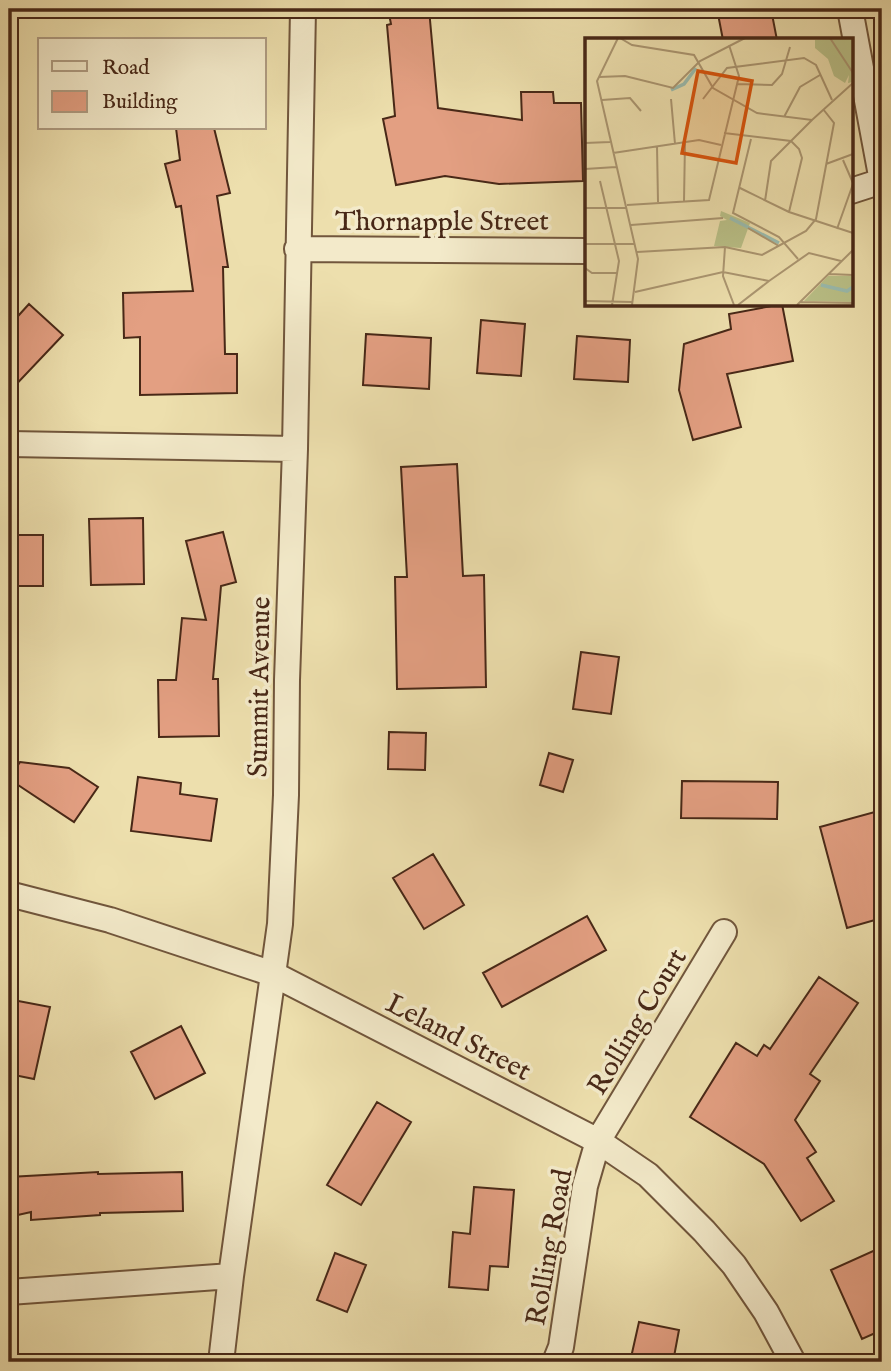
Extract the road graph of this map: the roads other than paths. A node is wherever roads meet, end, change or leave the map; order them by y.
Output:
1 (303, 9) edge
2 (850, 9) edge
3 (882, 181) edge
4 (852, 191) edge
5 (298, 249) junction
6 (585, 251) edge
7 (9, 444) edge
8 (295, 449) junction
9 (9, 894) edge
10 (724, 932) dead end
11 (273, 974) junction
12 (598, 1141) junction
13 (231, 1276) junction
14 (9, 1292) edge
15 (221, 1362) edge
16 (555, 1362) edge
17 (793, 1362) edge

1 - 5 street, Summit Avenue
2 - 3 street
3 - 4 street
5 - 6 street, Thornapple Street
5 - 8 street, Summit Avenue
7 - 8 street
8 - 11 street, Summit Avenue
9 - 11 street, Leland Street
10 - 12 street, Rolling Court
11 - 12 street, Leland Street
11 - 13 street, Summit Avenue
12 - 16 street, Rolling Road
12 - 17 street, Leland Street
13 - 14 street
13 - 15 street, Summit Avenue

